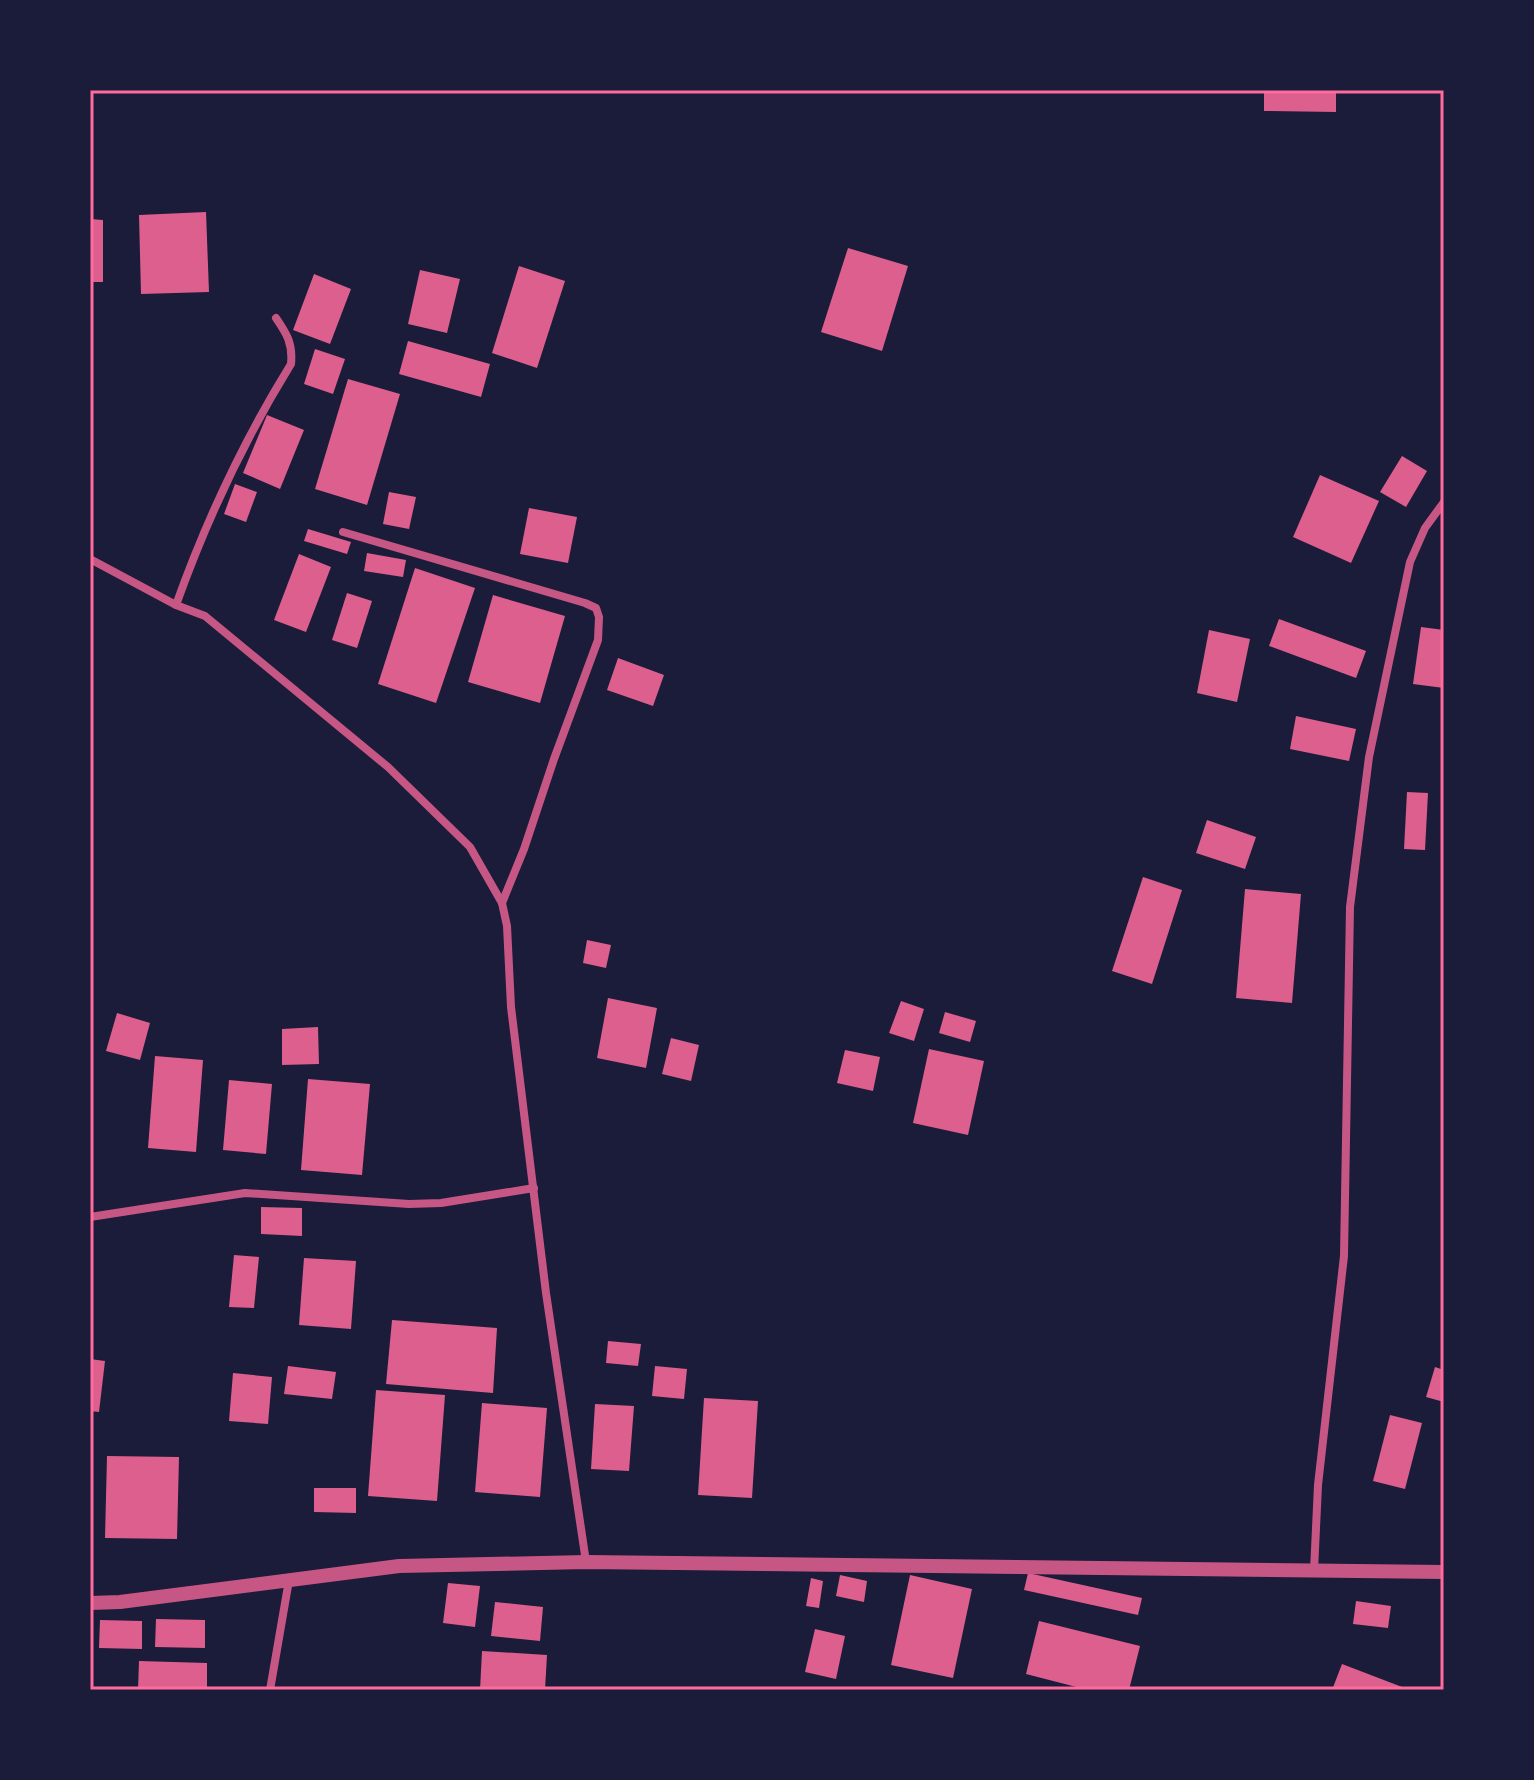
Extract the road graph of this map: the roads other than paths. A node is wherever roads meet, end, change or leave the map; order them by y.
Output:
1 (276, 318) dead end
2 (1444, 502) edge
3 (343, 532) dead end
4 (90, 559) edge
5 (176, 605) junction
6 (502, 903) junction
7 (534, 1188) junction
8 (90, 1217) edge
9 (586, 1562) junction
10 (1314, 1571) junction
11 (1444, 1572) edge
12 (289, 1580) junction
13 (90, 1603) edge
14 (270, 1690) edge

1 - 5 street
2 - 10 street
3 - 6 street
4 - 5 street
5 - 6 street
6 - 7 street
7 - 8 street
7 - 9 street
9 - 10 street
9 - 12 street
10 - 11 street
12 - 13 street
12 - 14 street

